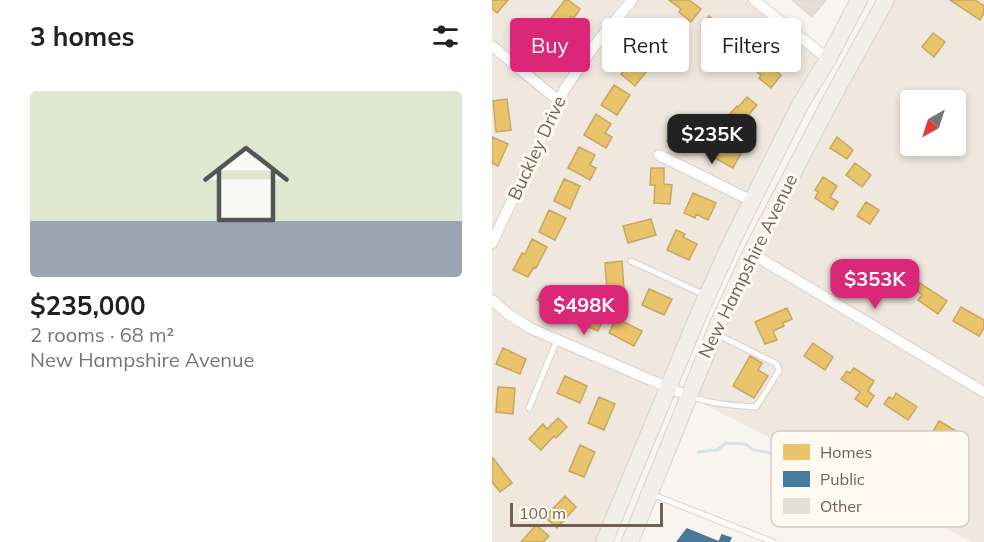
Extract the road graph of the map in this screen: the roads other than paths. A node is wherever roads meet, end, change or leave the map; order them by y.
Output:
1 (632, 0) edge
2 (754, 0) edge
3 (859, 0) edge
4 (886, 0) edge
5 (492, 46) edge
6 (828, 59) junction
7 (559, 101) junction
8 (659, 155) dead end
9 (752, 201) junction
10 (492, 243) edge
11 (751, 253) junction
12 (631, 261) dead end
13 (707, 296) junction
14 (492, 300) edge
15 (714, 333) junction
16 (557, 340) junction
17 (668, 387) junction
18 (984, 392) edge
19 (688, 396) junction
20 (529, 408) dead end
21 (649, 493) junction
22 (604, 542) edge
23 (630, 542) edge
24 (773, 542) edge

1 - 7 street, Buckley Drive
2 - 6 street
3 - 6 main road, New Hampshire Avenue
4 - 11 main road, New Hampshire Avenue
5 - 7 street
6 - 9 main road, New Hampshire Avenue
7 - 10 street, Buckley Drive
8 - 9 street
9 - 13 main road, New Hampshire Avenue
11 - 15 main road, New Hampshire Avenue
11 - 18 street
12 - 13 lane
13 - 17 main road, New Hampshire Avenue
14 - 16 street
15 - 19 main road, New Hampshire Avenue
15 - 19 lane
16 - 17 street
16 - 20 lane
17 - 19 street
17 - 22 main road, New Hampshire Avenue
19 - 21 main road, New Hampshire Avenue
21 - 23 main road, New Hampshire Avenue
21 - 24 lane

